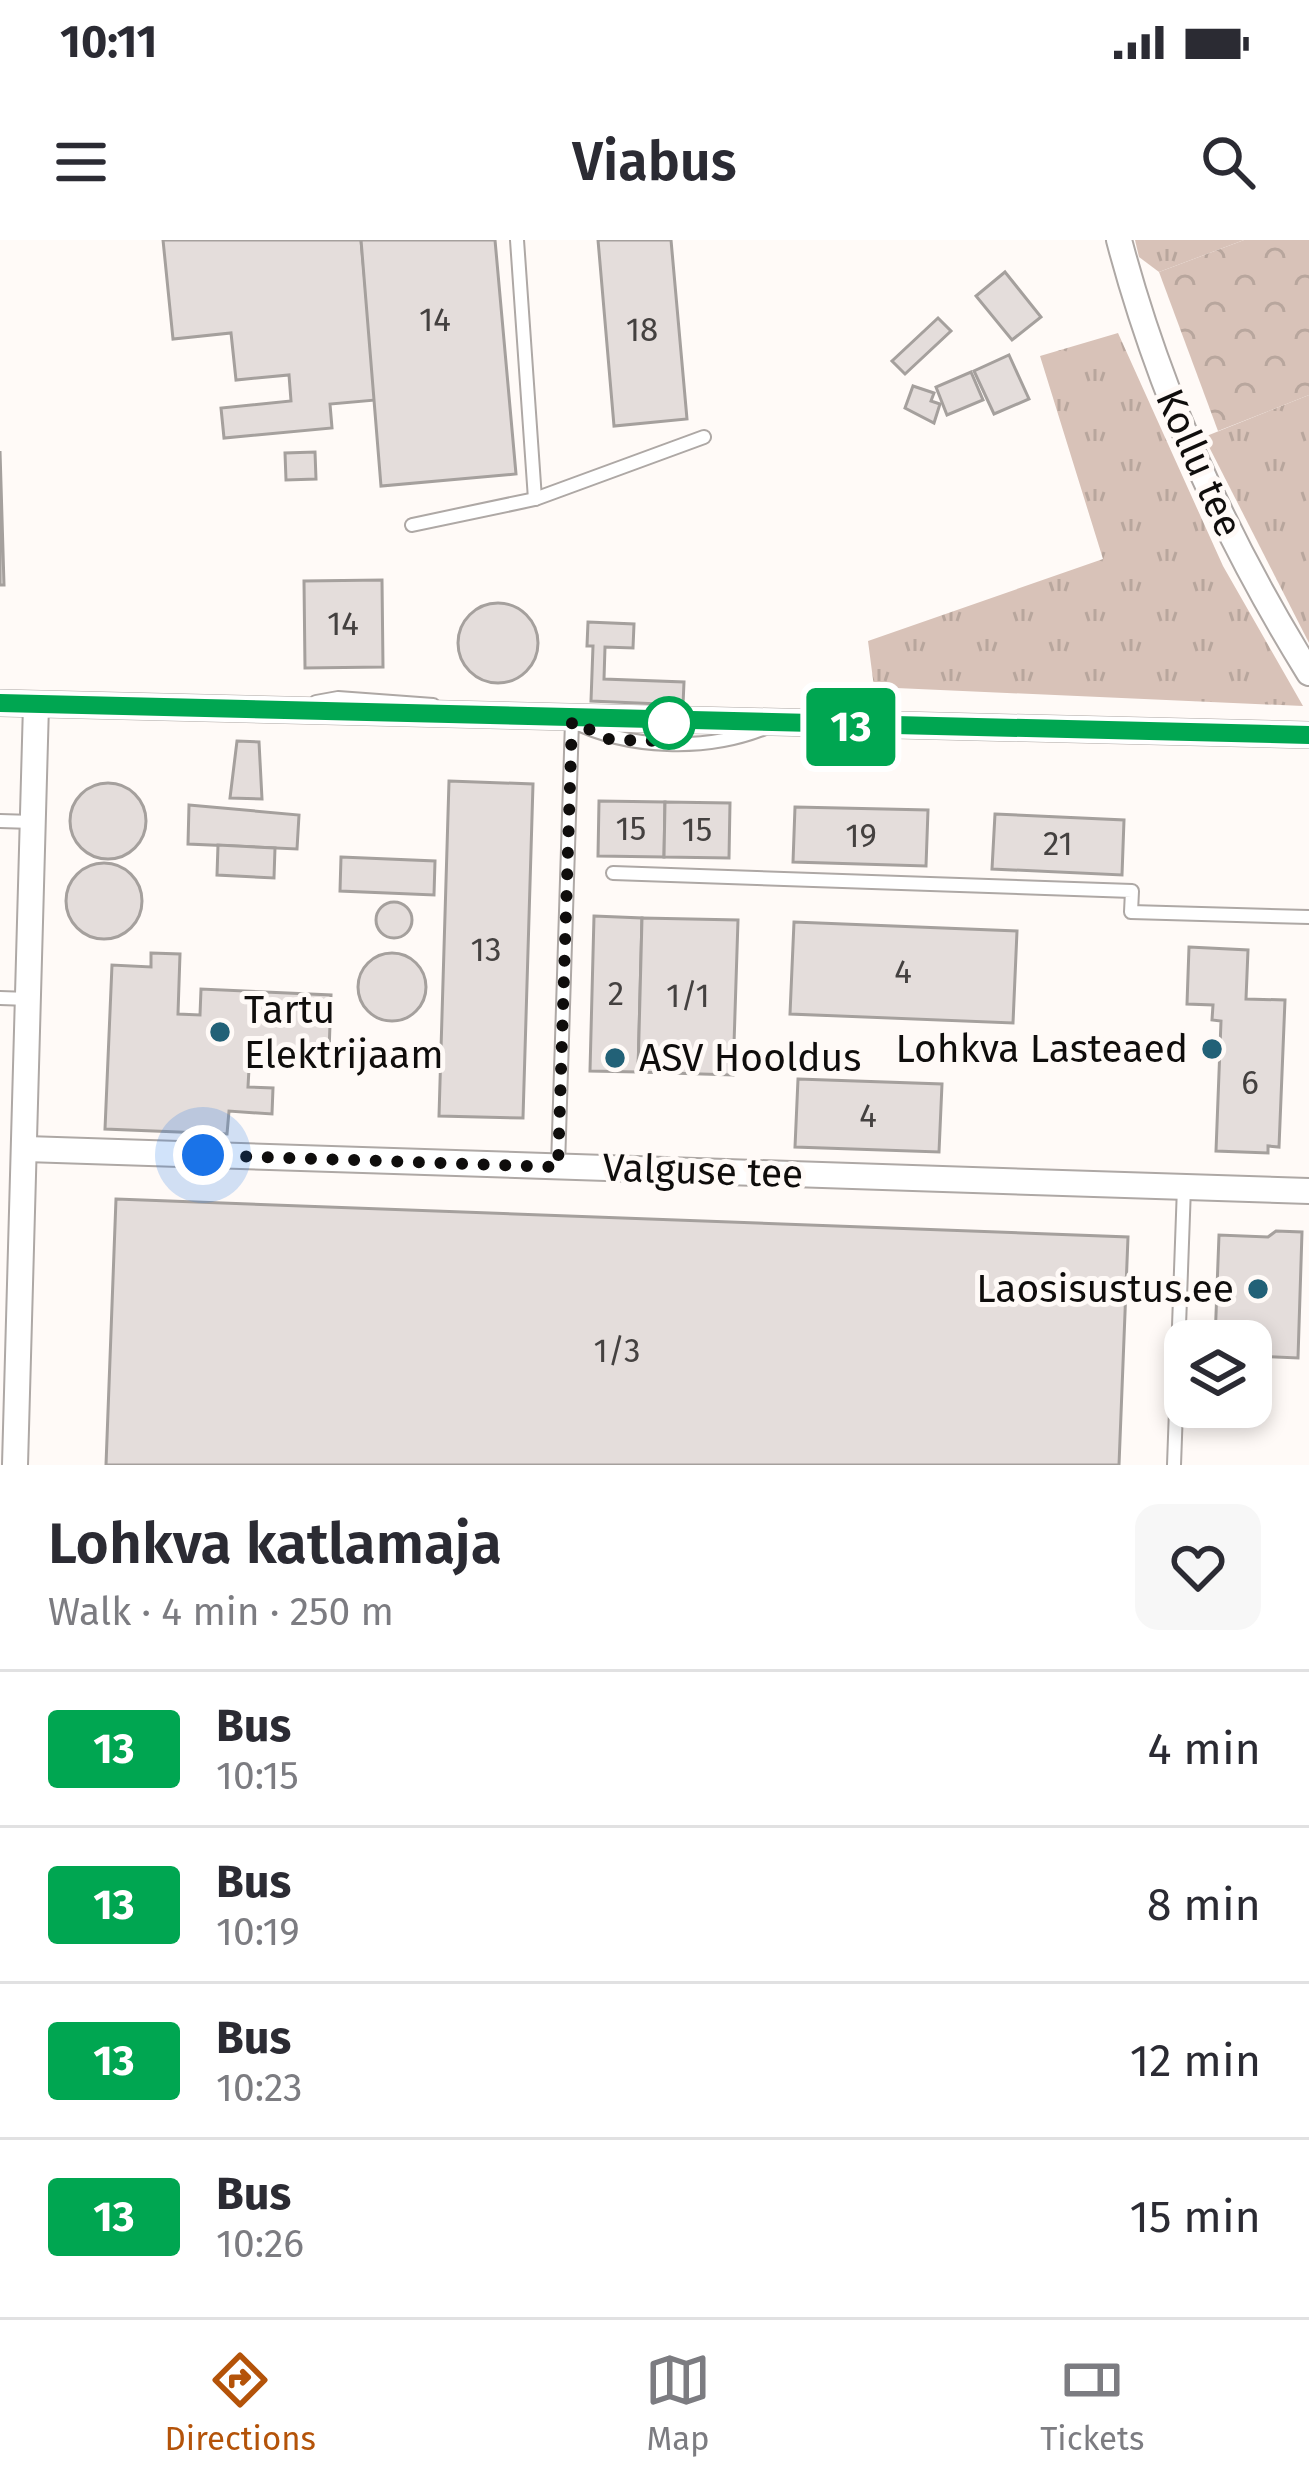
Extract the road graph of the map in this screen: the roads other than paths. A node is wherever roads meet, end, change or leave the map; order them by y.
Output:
1 (518, 240) edge
2 (1119, 240) edge
3 (704, 437) dead end
4 (535, 499) junction
5 (412, 525) dead end
6 (1309, 673) edge
7 (0, 703) edge
8 (36, 704) junction
9 (572, 721) junction
10 (1309, 735) edge
11 (0, 821) edge
12 (33, 822) junction
13 (614, 873) dead end
14 (1309, 917) edge
15 (0, 998) edge
16 (29, 999) junction
17 (26, 1149) junction
18 (558, 1167) junction
19 (1184, 1187) junction
20 (1309, 1192) edge
21 (15, 1465) edge
22 (1174, 1465) edge

1 - 4 lane
2 - 6 street, Kollu tee
3 - 4 lane
4 - 5 lane
7 - 8 street
8 - 9 street
8 - 12 street
9 - 10 street
9 - 18 lane
11 - 12 lane
12 - 16 street
13 - 14 lane
15 - 16 lane
16 - 17 street
17 - 18 street, Valguse tee
17 - 21 street
18 - 19 street, Valguse tee
19 - 20 street, Valguse tee
19 - 22 lane

